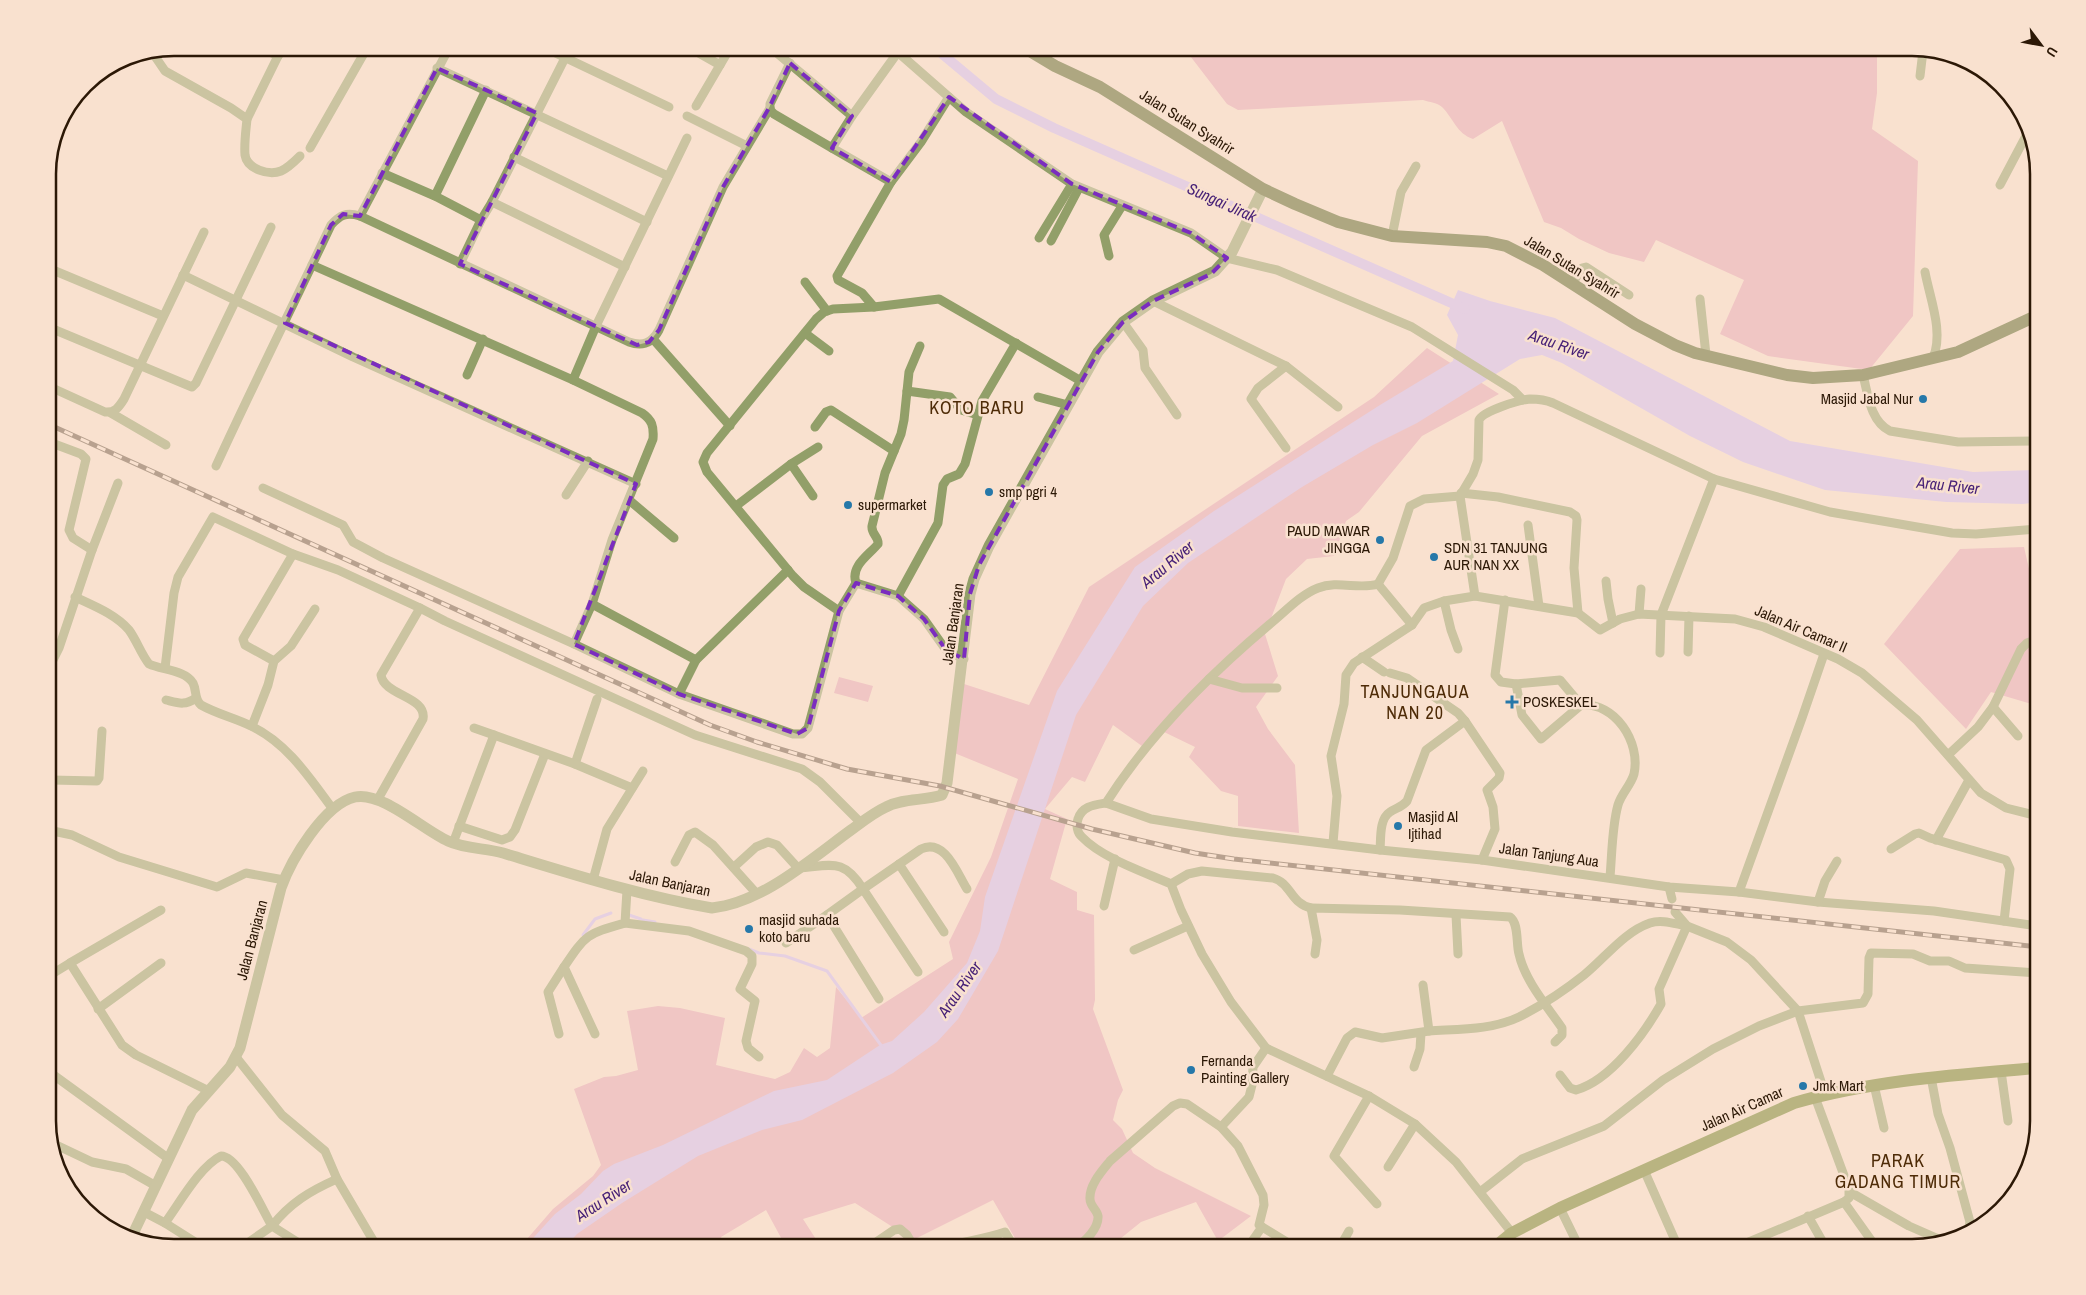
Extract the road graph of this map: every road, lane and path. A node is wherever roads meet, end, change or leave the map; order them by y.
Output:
1 (278, 57) edge
2 (362, 57) edge
3 (444, 57) edge
4 (705, 57) edge
5 (725, 57) edge
6 (782, 57) edge
7 (892, 57) edge
8 (903, 57) edge
9 (1039, 57) edge
10 (1923, 57) edge
11 (156, 58) edge
12 (565, 58) joint
13 (790, 63) junction
14 (720, 65) junction
15 (437, 68) junction
16 (1920, 76) dead end
17 (486, 90) junction
18 (949, 97) junction
19 (696, 106) dead end
20 (669, 108) dead end
21 (770, 108) junction
22 (537, 113) junction
23 (687, 116) dead end
24 (852, 116) junction
25 (247, 118) junction
26 (687, 138) dead end
27 (2024, 139) edge
28 (747, 146) junction
29 (310, 148) dead end
30 (832, 148) junction
31 (300, 156) dead end
32 (514, 157) junction
33 (1416, 166) dead end
34 (382, 173) junction
35 (668, 176) junction
36 (891, 182) junction
37 (2000, 185) dead end
38 (1076, 186) junction
39 (1261, 192) junction
40 (435, 196) junction
41 (492, 202) junction
42 (1122, 206) junction
43 (360, 216) junction
44 (481, 220) junction
45 (647, 222) junction
46 (271, 227) dead end
47 (204, 232) dead end
48 (1392, 236) junction
49 (1039, 238) dead end
50 (1051, 241) dead end
51 (1229, 255) junction
52 (1109, 256) dead end
53 (460, 264) junction
54 (312, 265) junction
55 (625, 267) junction
56 (57, 272) edge
57 (1925, 272) dead end
58 (183, 275) junction
59 (805, 282) dead end
60 (1572, 284) junction
61 (1629, 295) dead end
62 (1700, 299) dead end
63 (235, 300) junction
64 (1153, 301) junction
65 (874, 306) junction
66 (827, 311) junction
67 (163, 316) junction
68 (2029, 319) edge
69 (1123, 322) junction
70 (285, 324) junction
71 (596, 326) junction
72 (57, 331) edge
73 (805, 333) junction
74 (483, 339) junction
75 (653, 339) junction
76 (1016, 342) junction
77 (920, 346) dead end
78 (829, 351) dead end
79 (1706, 355) junction
80 (1933, 358) junction
81 (140, 365) junction
82 (1286, 366) junction
83 (467, 375) dead end
84 (1863, 375) junction
85 (573, 380) junction
86 (1081, 381) junction
87 (57, 390) edge
88 (907, 391) junction
89 (1038, 397) dead end
90 (1523, 400) junction
91 (1068, 405) junction
92 (1338, 407) dead end
93 (111, 412) junction
94 (978, 415) junction
95 (1177, 415) dead end
96 (730, 426) junction
97 (815, 427) dead end
98 (2029, 441) edge
99 (57, 445) edge
100 (166, 446) dead end
101 (818, 447) dead end
102 (1286, 448) dead end
103 (894, 451) junction
104 (588, 461) junction
105 (791, 464) junction
106 (216, 466) dead end
107 (1714, 479) junction
108 (118, 483) dead end
109 (636, 484) junction
110 (263, 488) dead end
111 (1461, 494) junction
112 (566, 495) dead end
113 (813, 496) dead end
114 (629, 500) junction
115 (736, 506) junction
116 (1528, 525) dead end
117 (2029, 530) edge
118 (674, 538) dead end
119 (92, 550) junction
120 (293, 554) junction
121 (788, 570) junction
122 (1606, 581) dead end
123 (856, 583) junction
124 (1378, 584) junction
125 (1641, 589) dead end
126 (898, 596) junction
127 (1475, 596) junction
128 (75, 597) junction
129 (1505, 600) junction
130 (1444, 601) junction
131 (592, 604) junction
132 (1539, 606) junction
133 (420, 608) junction
134 (315, 609) dead end
135 (839, 611) junction
136 (1578, 613) junction
137 (1639, 614) junction
138 (1662, 615) junction
139 (1689, 616) junction
140 (1613, 623) junction
141 (1412, 625) junction
142 (2029, 643) edge
143 (574, 644) junction
144 (1458, 649) dead end
145 (57, 652) edge
146 (1660, 652) dead end
147 (1688, 652) dead end
148 (1824, 654) junction
149 (1362, 657) junction
150 (964, 658) junction
151 (696, 660) junction
152 (274, 661) junction
153 (165, 668) junction
154 (1209, 679) junction
155 (1516, 684) junction
156 (1277, 688) dead end
157 (679, 694) junction
158 (196, 698) junction
159 (597, 699) dead end
160 (166, 700) dead end
161 (1581, 705) junction
162 (1993, 707) junction
163 (1465, 721) junction
164 (252, 726) junction
165 (474, 728) dead end
166 (102, 731) dead end
167 (494, 735) junction
168 (2018, 736) dead end
169 (545, 754) junction
170 (1948, 756) junction
171 (575, 764) junction
172 (643, 771) dead end
173 (57, 780) edge
174 (1969, 780) junction
175 (632, 788) junction
176 (378, 799) junction
177 (1106, 803) junction
178 (332, 808) junction
179 (2030, 814) edge
180 (861, 823) junction
181 (459, 826) junction
182 (57, 832) edge
183 (1936, 840) junction
184 (453, 843) junction
185 (1333, 843) junction
186 (1891, 849) dead end
187 (1380, 850) junction
188 (1115, 859) junction
189 (1482, 860) junction
190 (1837, 861) dead end
191 (675, 862) dead end
192 (899, 864) junction
193 (734, 867) junction
194 (798, 868) junction
195 (1610, 877) junction
196 (284, 880) junction
197 (593, 880) junction
198 (1171, 884) junction
199 (1669, 887) junction
200 (863, 889) junction
201 (967, 889) dead end
202 (1739, 892) junction
203 (626, 894) junction
204 (757, 894) junction
205 (1672, 900) dead end
206 (1818, 902) junction
207 (1104, 906) dead end
208 (1311, 908) junction
209 (161, 910) dead end
210 (1675, 912) dead end
211 (827, 914) junction
212 (1456, 915) junction
213 (625, 920) junction
214 (2004, 921) junction
215 (2030, 925) edge
216 (1188, 926) junction
217 (1687, 926) junction
218 (944, 932) dead end
219 (786, 943) dead end
220 (1134, 950) dead end
221 (1315, 954) dead end
222 (1458, 954) dead end
223 (70, 963) junction
224 (161, 963) dead end
225 (564, 967) junction
226 (57, 969) edge
227 (918, 972) dead end
228 (2030, 972) edge
229 (1423, 985) dead end
230 (879, 999) dead end
231 (1544, 1001) junction
232 (98, 1009) junction
233 (1798, 1011) junction
234 (1425, 1032) junction
235 (559, 1034) dead end
236 (595, 1034) dead end
237 (1555, 1042) dead end
238 (1266, 1048) junction
239 (236, 1058) junction
240 (759, 1058) dead end
241 (1414, 1067) dead end
242 (2030, 1069) edge
243 (2001, 1071) junction
244 (1560, 1075) dead end
245 (1328, 1076) junction
246 (1931, 1077) junction
247 (57, 1078) edge
248 (1874, 1085) junction
249 (208, 1090) junction
250 (1820, 1095) junction
251 (1369, 1096) junction
252 (2008, 1121) dead end
253 (1415, 1124) junction
254 (1221, 1127) junction
255 (1884, 1128) dead end
256 (60, 1147) edge
257 (168, 1159) junction
258 (1388, 1167) dead end
259 (1644, 1170) junction
260 (337, 1179) junction
261 (156, 1186) junction
262 (1480, 1192) junction
263 (1850, 1192) junction
264 (1844, 1202) junction
265 (1377, 1204) dead end
266 (1560, 1208) junction
267 (144, 1212) junction
268 (1808, 1216) junction
269 (165, 1223) junction
270 (1969, 1224) edge
271 (272, 1226) junction
272 (1262, 1228) junction
273 (1349, 1231) dead end
274 (134, 1232) edge
275 (1512, 1233) junction
276 (1933, 1237) edge
277 (189, 1239) edge
278 (254, 1239) edge
279 (292, 1239) edge
280 (372, 1239) edge
281 (882, 1239) edge
282 (909, 1239) edge
283 (983, 1239) edge
284 (1009, 1239) edge
285 (1086, 1239) edge
286 (1254, 1239) edge
287 (1280, 1239) edge
288 (1345, 1239) edge
289 (1505, 1239) edge
290 (1575, 1239) edge
291 (1674, 1239) edge
292 (1758, 1239) edge
293 (1821, 1239) edge
294 (1870, 1239) edge

1 - 25 street
2 - 29 street
3 - 15 street
4 - 14 street
5 - 14 street
6 - 13 street
7 - 24 street
8 - 18 street
9 - 39 main road, Jalan Sutan Syahrir
10 - 16 street
11 - 25 street
12 - 20 street
12 - 22 street
13 - 21 street
13 - 24 street
14 - 19 street
15 - 17 street
15 - 34 street
17 - 22 street
17 - 40 street
18 - 36 street
18 - 38 street
21 - 28 street
21 - 30 street
22 - 32 street
22 - 35 street
23 - 28 street
24 - 30 street
25 - 31 street
26 - 35 street
27 - 37 street
28 - 75 street
30 - 36 street
32 - 41 street
32 - 45 street
33 - 48 street
34 - 40 street
34 - 43 street
35 - 45 street
36 - 65 street
38 - 42 street
38 - 49 street
38 - 50 street
39 - 48 main road, Jalan Sutan Syahrir
39 - 51 street
40 - 44 street
41 - 44 street
41 - 55 street
42 - 51 street
42 - 52 street
43 - 53 street
43 - 54 street
44 - 53 street
45 - 55 street
46 - 63 street
47 - 58 street
48 - 60 main road, Jalan Sutan Syahrir
51 - 64 street, Jalan Banjaran
51 - 90 street
53 - 71 street
54 - 70 street
54 - 74 street
55 - 71 street
56 - 67 street
57 - 80 street
58 - 63 street
58 - 67 street
59 - 66 street
60 - 61 street
60 - 79 main road, Jalan Sutan Syahrir
62 - 79 street
63 - 70 street
63 - 81 street
64 - 69 street, Jalan Banjaran
64 - 82 street
65 - 66 street
65 - 76 street
66 - 73 street
67 - 81 street
68 - 80 main road, Jalan Sutan Syahrir
69 - 86 street, Jalan Banjaran
69 - 95 street
70 - 104 street
70 - 106 street
71 - 75 street
71 - 85 street
72 - 81 street
73 - 78 street
73 - 96 street
74 - 83 street
74 - 85 street
75 - 96 street
76 - 86 street
76 - 94 street
77 - 88 street
79 - 84 main road, Jalan Sutan Syahrir
80 - 84 main road, Jalan Sutan Syahrir
81 - 93 street
82 - 92 street
82 - 102 street
84 - 98 street
85 - 109 street
86 - 91 street, Jalan Banjaran
87 - 93 street
88 - 94 street
88 - 103 street
89 - 91 street
90 - 107 street
90 - 111 street
91 - 150 street, Jalan Banjaran
93 - 100 street
94 - 126 street
96 - 115 street
97 - 103 street
99 - 119 street
101 - 105 street
103 - 123 street
104 - 109 street
104 - 112 street
105 - 113 street
105 - 115 street
107 - 117 street
107 - 138 street
108 - 119 street
109 - 114 street
110 - 143 street
111 - 124 street
111 - 127 street
111 - 136 street
114 - 118 street
114 - 131 street
115 - 121 street
116 - 132 street
119 - 128 street
120 - 133 street
120 - 152 street
120 - 153 street
121 - 135 street
121 - 151 street
122 - 140 street
123 - 126 street
123 - 135 street
124 - 141 street
124 - 154 street
125 - 137 street
126 - 150 street
127 - 129 street, Jalan Air Camar II
127 - 130 street, Jalan Air Camar II
128 - 145 street
128 - 153 street
129 - 132 street, Jalan Air Camar II
129 - 155 street
130 - 141 street, Jalan Air Camar II
130 - 144 street
131 - 143 street
131 - 151 street
132 - 136 street, Jalan Air Camar II
133 - 176 street
133 - 180 street
134 - 152 street
135 - 157 street
136 - 140 street, Jalan Air Camar II
137 - 138 street, Jalan Air Camar II
137 - 140 street, Jalan Air Camar II
138 - 139 street, Jalan Air Camar II
138 - 146 street
139 - 147 street
139 - 148 street, Jalan Air Camar II
141 - 149 street, Jalan Air Camar II
142 - 162 street
143 - 157 street
148 - 170 street, Jalan Air Camar II
148 - 202 street
149 - 163 street
149 - 185 street, Jalan Air Camar II
150 - 180 street, Jalan Banjaran
151 - 157 street
152 - 164 street
153 - 158 street
154 - 156 street
154 - 177 street
155 - 161 street
155 - 161 street
158 - 160 street
158 - 164 street
159 - 171 street
161 - 195 street
162 - 168 street
162 - 170 street
163 - 187 street
163 - 189 street
164 - 178 street
165 - 167 street
166 - 173 street
167 - 169 street
167 - 181 street
169 - 171 street
169 - 181 street
170 - 174 street, Jalan Air Camar II
171 - 175 street
172 - 175 street
174 - 179 street, Jalan Air Camar II
174 - 183 street
175 - 197 street
176 - 178 street, Jalan Banjaran
176 - 184 street, Jalan Banjaran
177 - 185 street, Jalan Tanjung Aua
177 - 188 street
178 - 196 street, Jalan Banjaran
180 - 194 street, Jalan Banjaran
181 - 184 street
182 - 196 street
183 - 186 street
183 - 214 street
184 - 197 street, Jalan Banjaran
185 - 187 street, Jalan Tanjung Aua
187 - 189 street, Jalan Tanjung Aua
188 - 198 street
188 - 207 street
189 - 195 street, Jalan Tanjung Aua
190 - 206 street
191 - 193 street
192 - 200 street
192 - 201 street
192 - 218 street
193 - 194 street
193 - 204 street
194 - 200 street
194 - 204 street, Jalan Banjaran
195 - 199 street, Jalan Tanjung Aua
196 - 239 street, Jalan Banjaran
197 - 203 street, Jalan Banjaran
198 - 208 street
198 - 216 street
199 - 202 street, Jalan Tanjung Aua
199 - 205 street
200 - 211 street
200 - 227 street
202 - 206 street, Jalan Tanjung Aua
203 - 204 street, Jalan Banjaran
203 - 213 street
206 - 214 street, Jalan Tanjung Aua
208 - 212 street
208 - 221 street
209 - 223 street
210 - 217 street
211 - 219 street
211 - 230 street
212 - 222 street
212 - 231 street
213 - 225 street
213 - 240 street
214 - 215 street, Jalan Tanjung Aua
216 - 220 street
216 - 238 street
217 - 231 street
217 - 233 street
217 - 244 street
223 - 226 street
223 - 232 street
224 - 232 street
225 - 235 street
225 - 236 street
228 - 233 street
229 - 234 street
231 - 234 street
231 - 237 street
232 - 249 street
233 - 250 street
233 - 262 street
234 - 241 street
234 - 245 street
238 - 245 street
238 - 254 street
239 - 249 street, Jalan Banjaran
239 - 260 street
242 - 243 main road, Jalan Air Camar
243 - 246 main road, Jalan Air Camar
243 - 252 street
245 - 251 street
246 - 248 main road, Jalan Air Camar
246 - 270 street
247 - 257 street
248 - 250 main road, Jalan Air Camar
248 - 255 street
249 - 257 street, Jalan Banjaran
250 - 259 main road, Jalan Air Camar
250 - 263 street
251 - 253 street
251 - 265 street
253 - 258 street
253 - 262 street
254 - 272 street
254 - 285 street
256 - 261 street
257 - 261 street, Jalan Banjaran
259 - 266 main road, Jalan Air Camar
259 - 291 street
260 - 271 street
260 - 280 street
261 - 267 street, Jalan Banjaran
262 - 275 street
263 - 264 street
263 - 276 street
264 - 268 street
264 - 294 street
266 - 275 main road, Jalan Air Camar
266 - 290 street
267 - 269 street
267 - 274 street, Jalan Banjaran
268 - 292 street
268 - 293 street
269 - 271 street
269 - 277 street
271 - 278 street
271 - 279 street
272 - 286 street
272 - 287 street
273 - 288 street
275 - 289 main road, Jalan Air Camar
281 - 282 street
283 - 284 street

